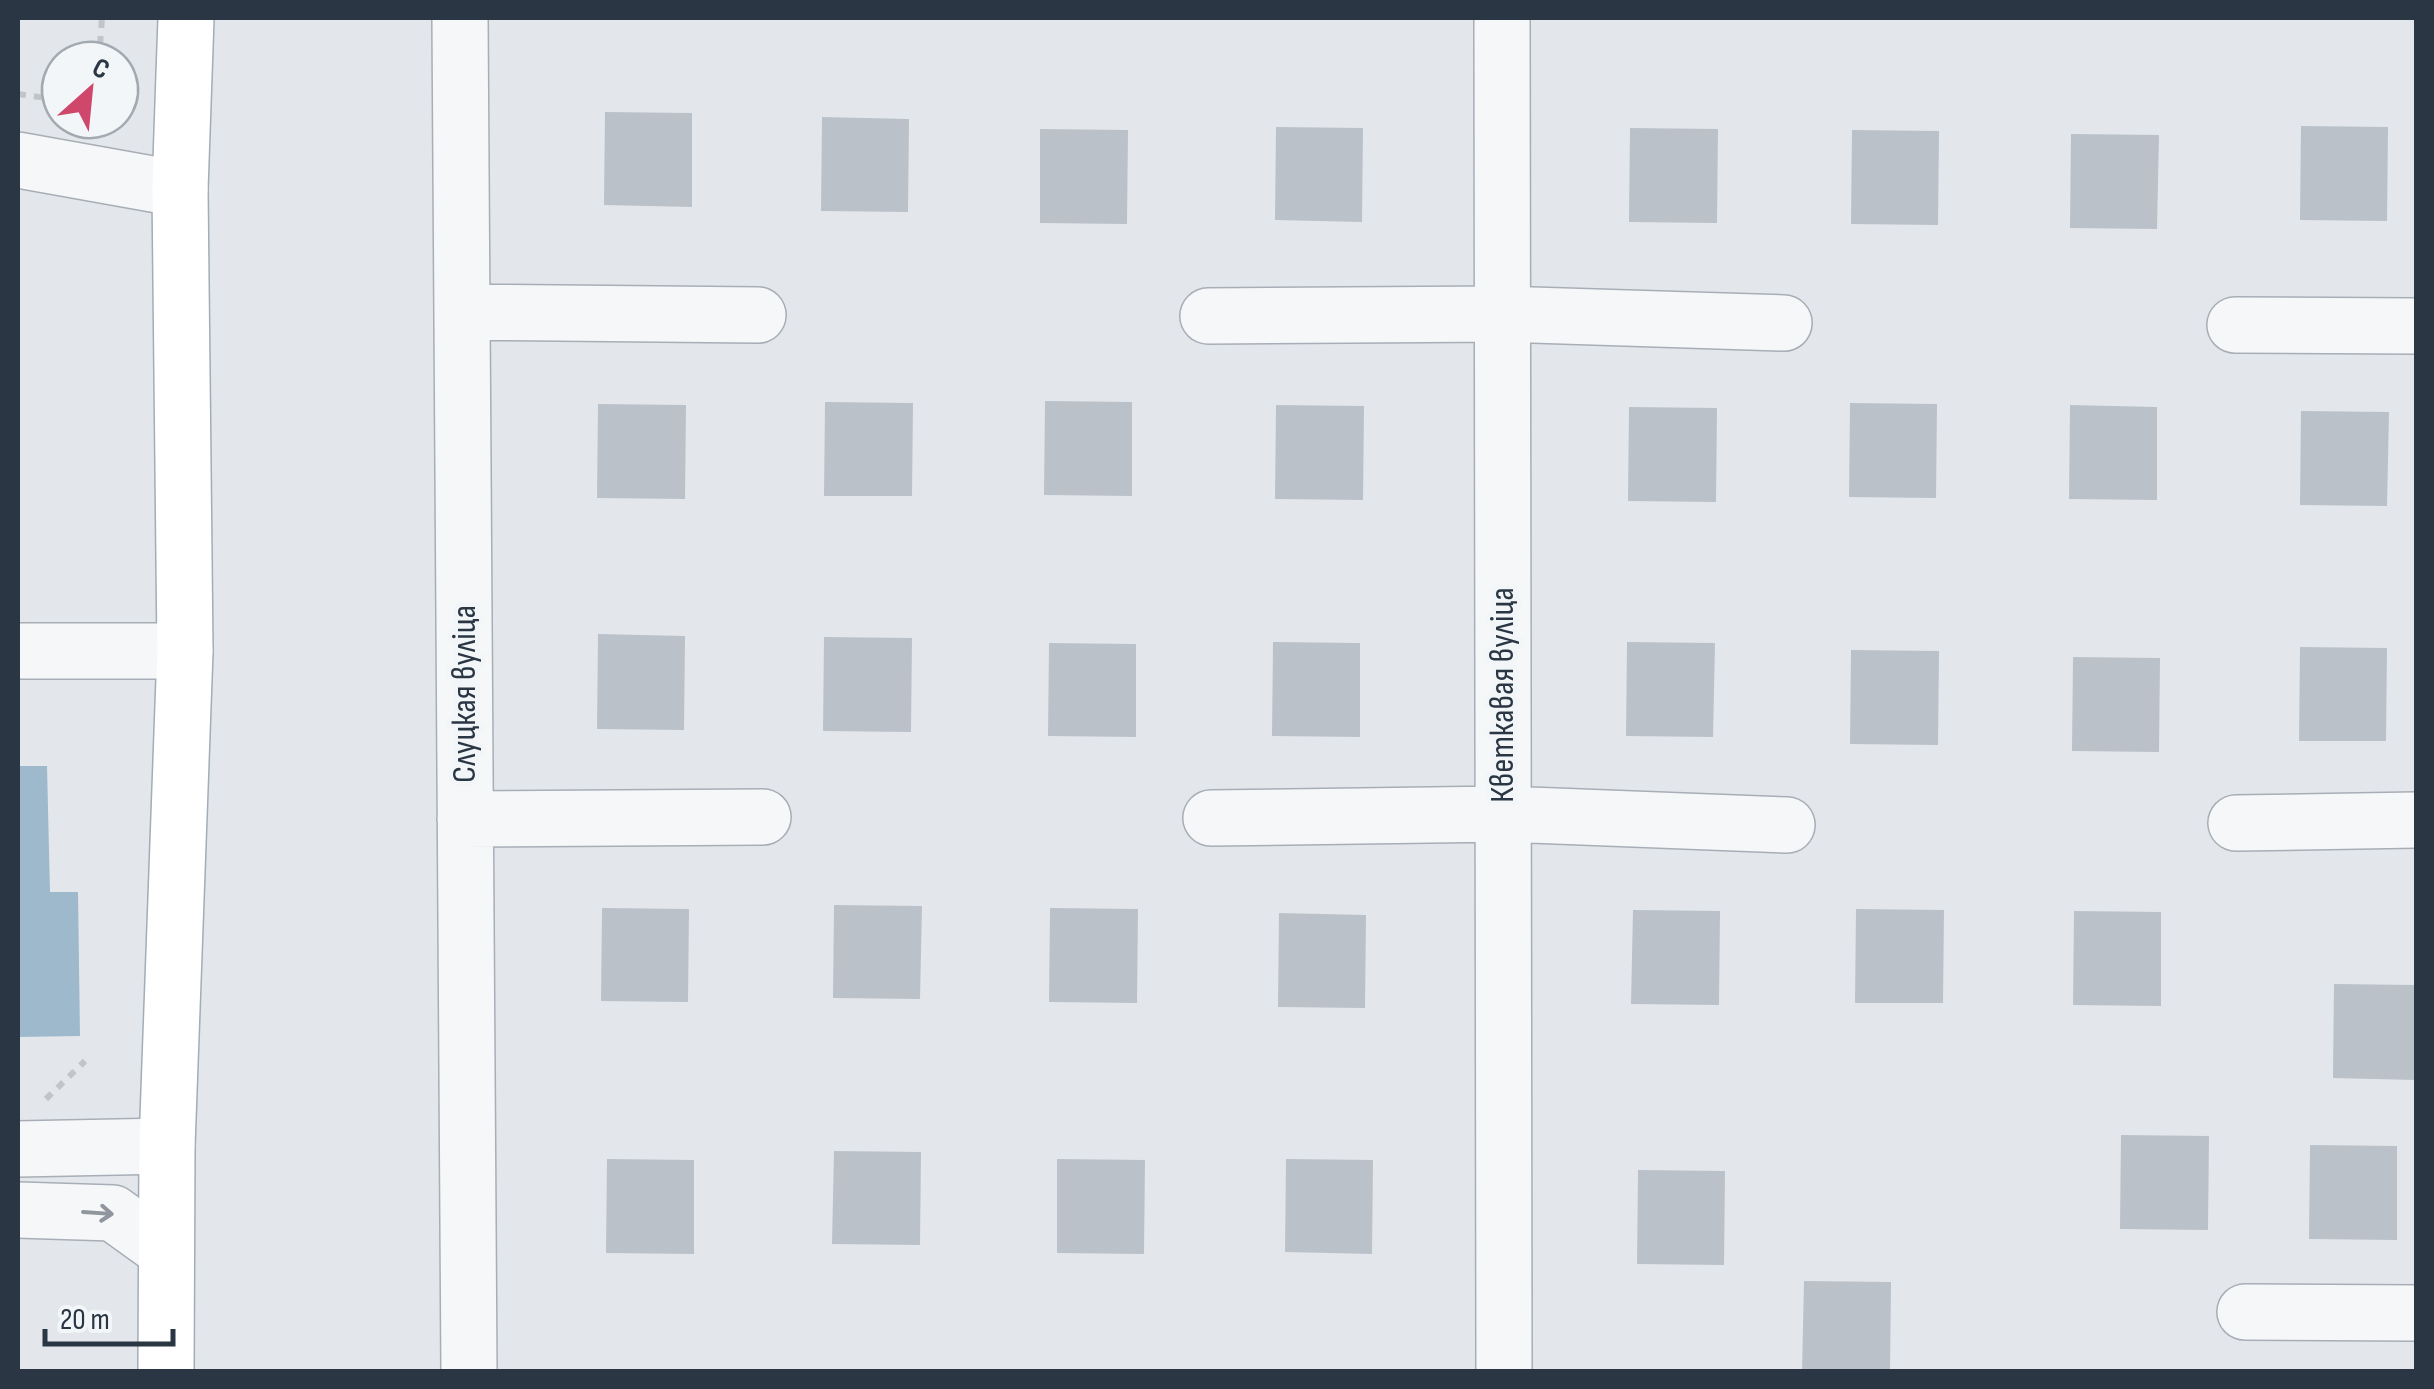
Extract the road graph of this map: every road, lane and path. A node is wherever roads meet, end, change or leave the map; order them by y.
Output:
1 (186, 18) edge
2 (460, 18) edge
3 (1502, 18) edge
4 (18, 160) edge
5 (180, 189) junction
6 (462, 312) junction
7 (1501, 314) junction
8 (758, 315) dead end
9 (1208, 316) dead end
10 (1784, 323) dead end
11 (2235, 324) dead end
12 (2416, 326) edge
13 (18, 651) edge
14 (185, 652) junction
15 (1502, 814) junction
16 (763, 818) dead end
17 (1211, 818) dead end
18 (465, 819) junction
19 (2416, 820) edge
20 (1788, 824) dead end
21 (2236, 824) dead end
22 (168, 1146) junction
23 (18, 1150) edge
24 (18, 1210) edge
25 (166, 1250) junction
26 (2245, 1312) dead end
27 (2416, 1313) edge
28 (166, 1372) edge
29 (468, 1372) edge
30 (1504, 1372) edge

1 - 5 main road
2 - 6 street, Слуцкая вуліца
3 - 7 street, Кветкавая вуліца
4 - 5 street
5 - 14 main road
6 - 8 street
6 - 18 street, Слуцкая вуліца
7 - 9 street
7 - 10 street
7 - 15 street, Кветкавая вуліца
11 - 12 street
13 - 14 street
14 - 22 main road
15 - 17 street
15 - 20 street
15 - 30 street, Кветкавая вуліца
16 - 18 street
18 - 29 street, Слуцкая вуліца
19 - 21 street
22 - 23 street
22 - 25 main road
24 -> 25 street
25 - 28 main road
26 - 27 street

